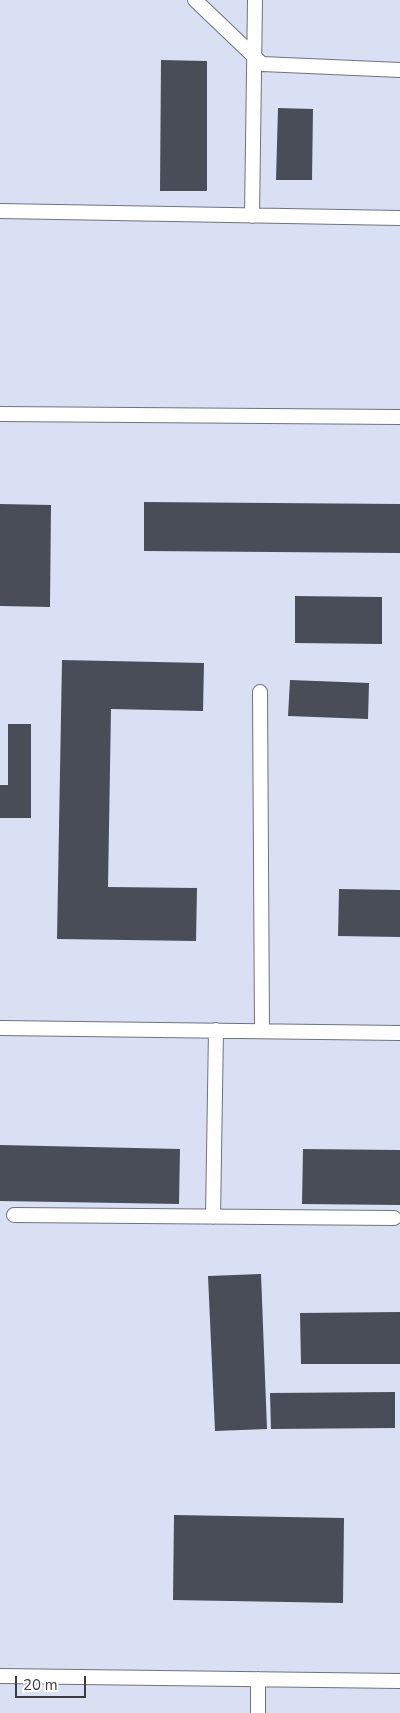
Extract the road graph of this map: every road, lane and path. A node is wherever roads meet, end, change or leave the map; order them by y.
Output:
1 (195, 0) edge
2 (255, 0) edge
3 (254, 57) junction
4 (400, 70) edge
5 (0, 211) edge
6 (252, 216) junction
7 (400, 218) edge
8 (0, 414) edge
9 (400, 417) edge
10 (260, 692) dead end
11 (0, 1028) edge
12 (216, 1030) junction
13 (262, 1031) junction
14 (400, 1033) edge
15 (14, 1215) dead end
16 (213, 1217) junction
17 (394, 1218) dead end
18 (0, 1676) edge
19 (258, 1679) junction
20 (400, 1681) edge
21 (258, 1713) edge

1 - 3 lane
2 - 3 lane
3 - 4 lane
3 - 6 lane
5 - 6 lane
6 - 7 lane
8 - 9 lane
10 - 13 lane
11 - 12 lane
12 - 13 lane
12 - 16 lane
13 - 14 lane
15 - 16 lane
16 - 17 lane
18 - 19 lane
19 - 20 lane
19 - 21 lane

